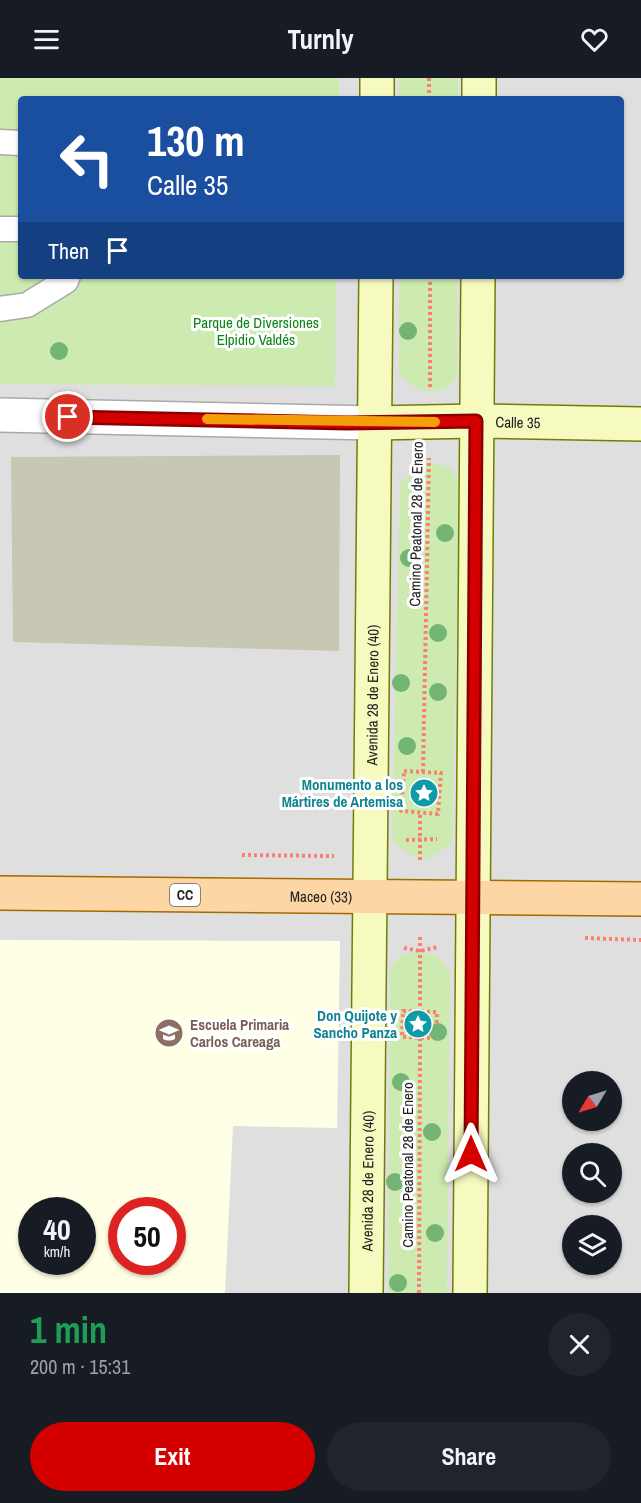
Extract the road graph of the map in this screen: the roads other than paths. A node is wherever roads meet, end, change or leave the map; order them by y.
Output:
1 (378, 78) edge
2 (479, 78) edge
3 (377, 96) edge
4 (479, 96) edge
5 (0, 142) edge
6 (18, 142) edge
7 (0, 229) edge
8 (18, 229) edge
9 (67, 279) edge
10 (376, 279) edge
11 (478, 279) edge
12 (0, 309) edge
13 (0, 415) edge
14 (476, 421) junction
15 (374, 423) junction
16 (641, 424) edge
17 (0, 893) edge
18 (370, 896) junction
19 (473, 896) junction
20 (641, 899) edge
21 (366, 1293) edge
22 (470, 1293) edge

1 - 3 main road
2 - 4 main road
5 - 6 lane
7 - 8 lane
9 - 12 lane
10 - 15 main road, Avenida 28 de Enero (40)
11 - 14 main road
13 - 15 street, Calle 35
14 - 15 main road, Calle 35
14 - 16 main road, Calle 35
14 - 19 main road
15 - 18 main road, Avenida 28 de Enero (40)
17 - 18 main road, Maceo (33) / CC
18 - 19 main road, Maceo (33) / CC
18 - 21 main road, Avenida 28 de Enero (40)
19 - 20 main road, Maceo (33) / CC
19 - 22 main road

